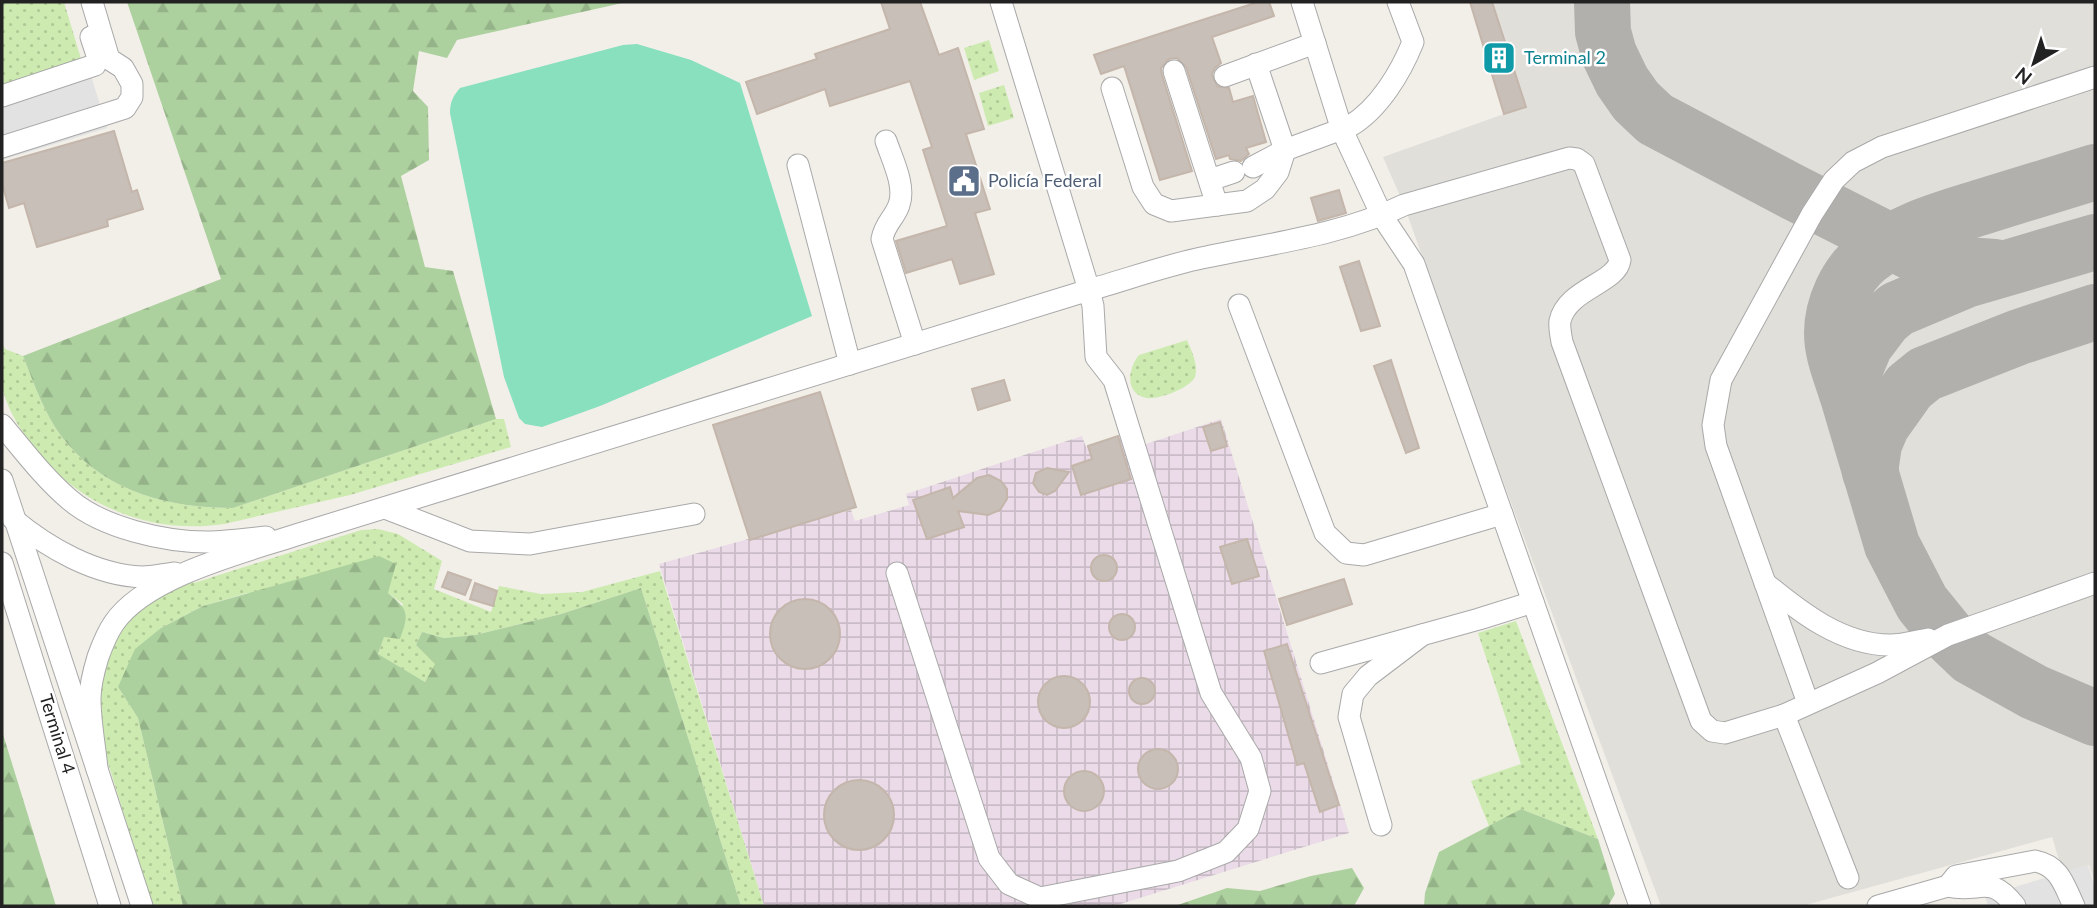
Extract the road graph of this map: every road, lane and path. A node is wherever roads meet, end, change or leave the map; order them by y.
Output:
1 (80, 2) edge
2 (92, 2) edge
3 (1001, 2) edge
4 (1302, 2) edge
5 (1398, 2) edge
6 (1315, 43) junction
7 (1256, 64) junction
8 (1174, 71) dead end
9 (1225, 76) dead end
10 (2095, 77) edge
11 (1112, 88) dead end
12 (2, 96) edge
13 (1342, 130) junction
14 (886, 141) dead end
15 (2, 147) edge
16 (1285, 150) junction
17 (798, 164) dead end
18 (1210, 180) junction
19 (1217, 205) junction
20 (1382, 216) junction
21 (1091, 298) junction
22 (1239, 305) dead end
23 (915, 344) junction
24 (850, 364) junction
25 (2, 425) edge
26 (2, 480) edge
27 (385, 508) junction
28 (694, 513) dead end
29 (8, 514) edge
30 (1502, 514) junction
31 (296, 535) junction
32 (2, 563) edge
33 (188, 572) junction
34 (897, 573) dead end
35 (1763, 580) junction
36 (2095, 583) edge
37 (1533, 602) junction
38 (1422, 635) junction
39 (1948, 635) junction
40 (1321, 663) dead end
41 (1808, 703) junction
42 (1784, 715) junction
43 (97, 769) junction
44 (1381, 825) dead end
45 (1848, 878) dead end
46 (1948, 886) junction
47 (110, 906) edge
48 (142, 906) edge
49 (1640, 906) edge
50 (1878, 906) edge
51 (2015, 906) edge
52 (2074, 906) edge

1 - 12 street
2 - 15 street
3 - 21 street
4 - 6 street
5 - 13 street
6 - 7 street
6 - 13 street
7 - 9 street
7 - 16 street
8 - 18 street
10 - 35 street
11 - 19 street
13 - 16 street
13 - 20 street
14 - 23 street
16 - 18 street
16 - 19 street
17 - 24 street
18 - 19 street
20 - 21 street
20 - 30 street
20 - 42 street
21 - 23 street
21 - 34 street
22 - 30 street
23 - 24 street
24 - 27 street
25 - 31 street
26 - 29 street
27 - 28 street
27 - 31 street
29 - 33 street
29 - 43 street
30 - 37 street
31 - 33 street
32 - 47 street, Terminal 4
33 - 43 street
35 - 39 street
35 - 41 street
36 - 39 street
37 - 38 street
37 - 49 street
38 - 40 street
38 - 44 street
39 - 41 street
41 - 42 street
42 - 45 street
43 - 48 street, Terminal 4
46 - 50 street
46 - 51 street
46 - 52 street

